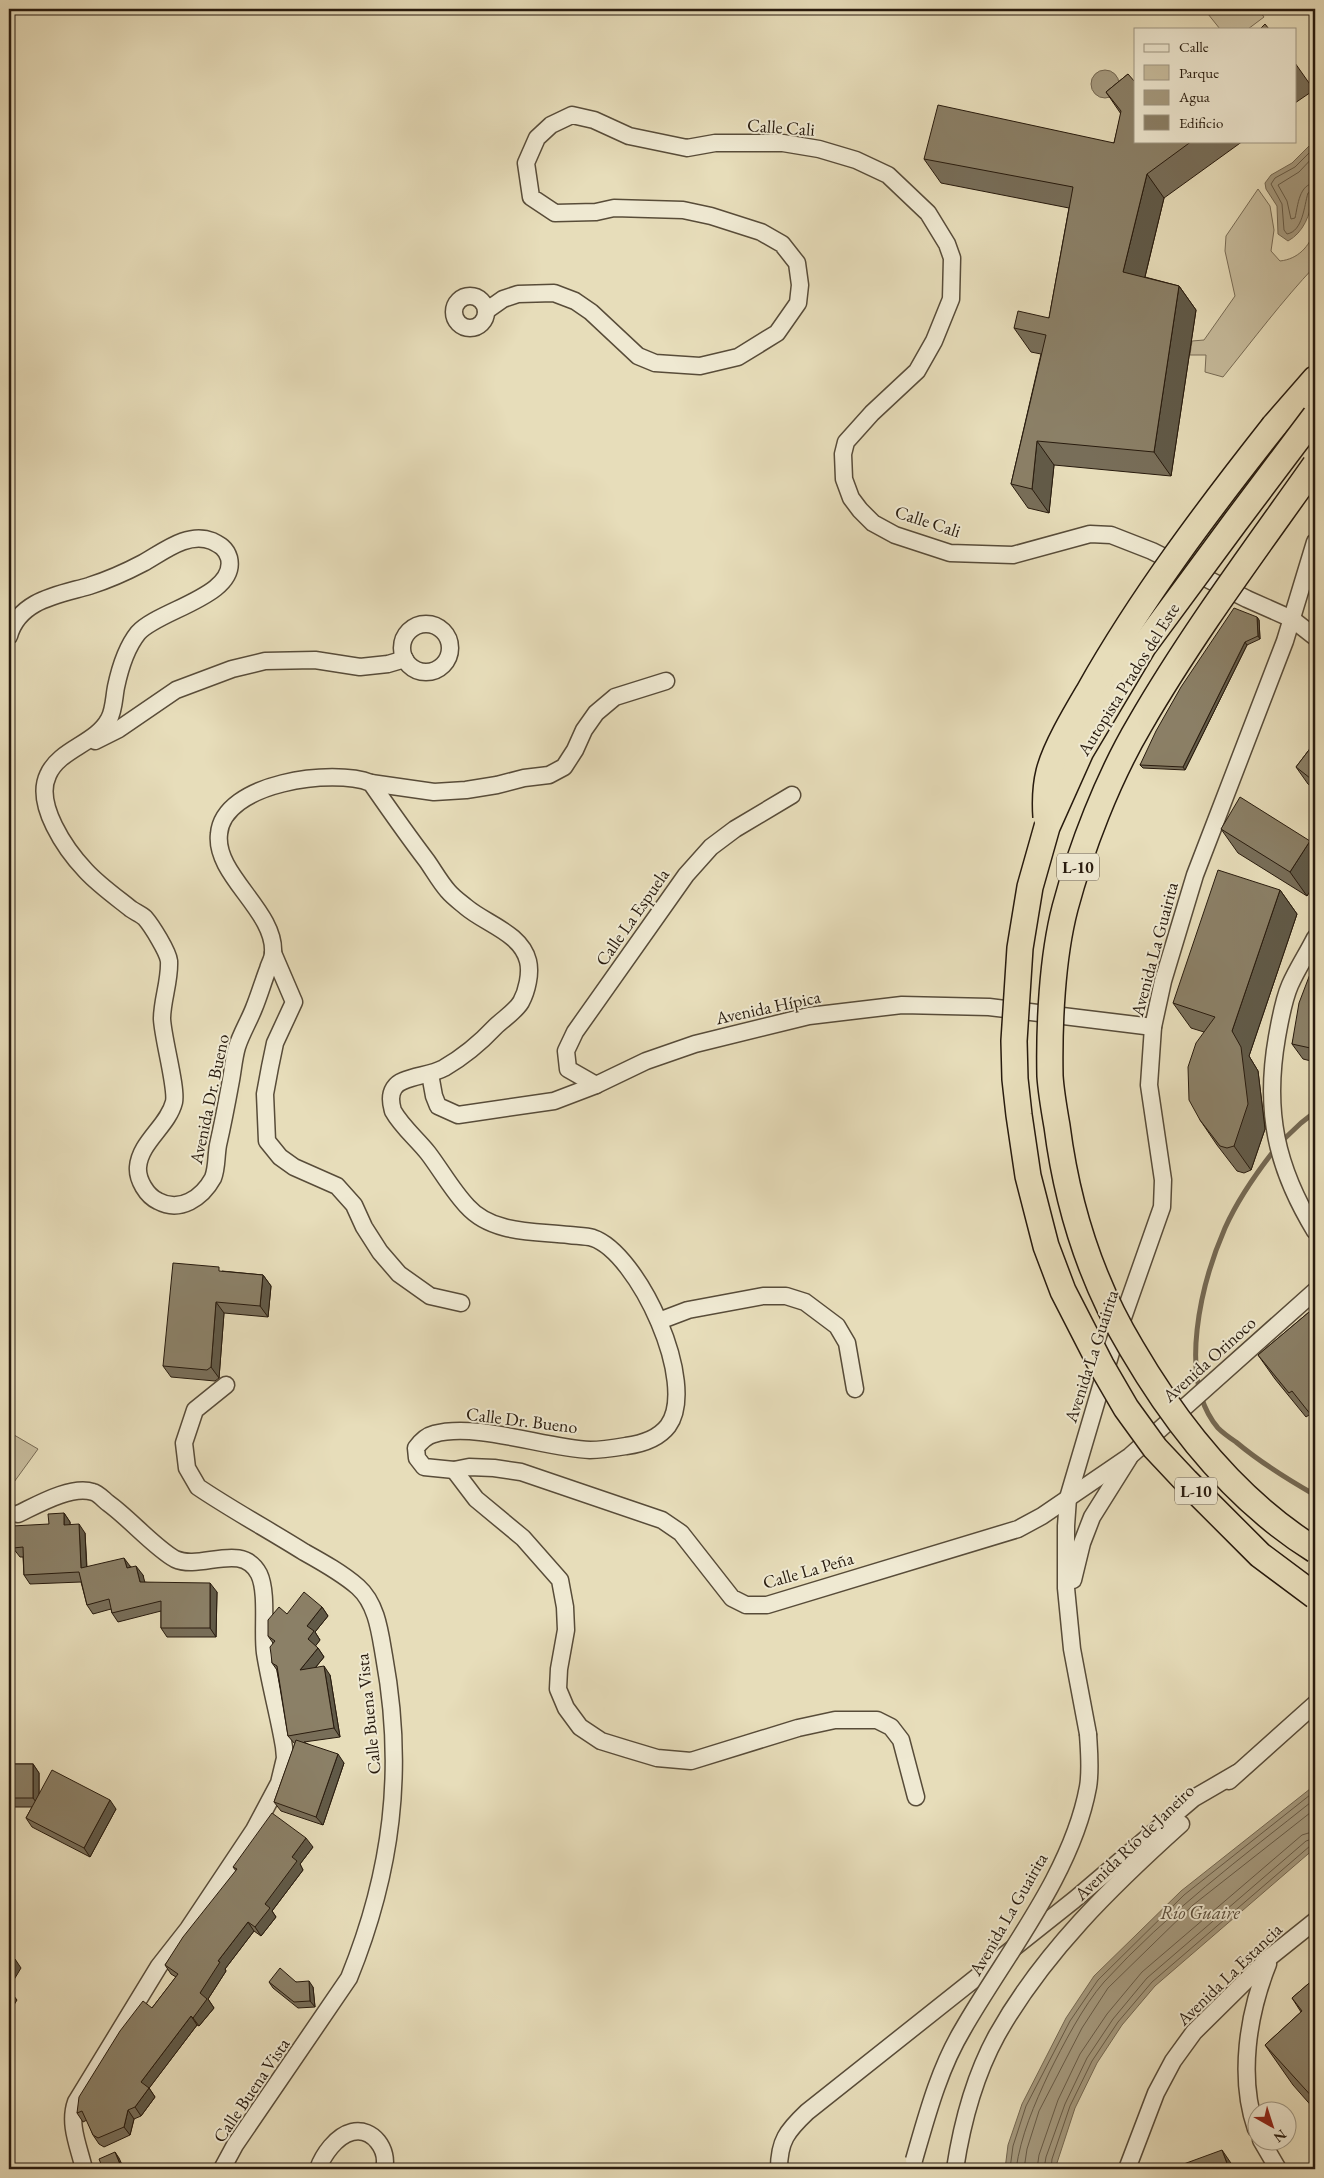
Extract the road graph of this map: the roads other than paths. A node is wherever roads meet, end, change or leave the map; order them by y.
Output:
1 (486, 311) dead end
2 (1315, 378) edge
3 (1315, 416) edge
4 (1315, 465) edge
5 (1315, 542) edge
6 (1292, 619) junction
7 (9, 636) edge
8 (1315, 637) edge
9 (405, 660) dead end
10 (666, 681) dead end
11 (64, 757) junction
12 (371, 783) junction
13 (792, 795) dead end
14 (1047, 828) junction
15 (1315, 938) edge
16 (273, 953) junction
17 (1153, 1027) junction
18 (430, 1074) junction
19 (596, 1085) junction
20 (1315, 1231) edge
21 (1315, 1291) edge
22 (461, 1303) dead end
23 (659, 1320) junction
24 (226, 1385) dead end
25 (855, 1389) dead end
26 (1130, 1456) junction
27 (454, 1470) junction
28 (1068, 1498) junction
29 (18, 1514) dead end
30 (1315, 1550) edge
31 (1315, 1596) edge
32 (1068, 1604) junction
33 (1315, 1704) edge
34 (1237, 1774) junction
35 (916, 1798) dead end
36 (1315, 1921) edge
37 (1270, 1957) junction
38 (1250, 2100) edge
39 (1267, 2150) edge
40 (912, 2166) edge
41 (84, 2169) edge
42 (222, 2169) edge
43 (318, 2169) edge
44 (384, 2169) edge
45 (779, 2169) edge
46 (955, 2169) edge
47 (1127, 2169) edge
48 (1278, 2169) edge

1 - 6 street, Calle Cali
2 - 14 highway, L-10, bridge
3 - 14 highway, Autopista Prados del Este / L-10, bridge
4 - 30 highway, Autopista Prados del Este / L-10, bridge
5 - 6 street, Avenida La Guairita
6 - 8 street, Calle Cali
6 - 17 street, Avenida La Guairita
7 - 11 street, Avenida Dr. Bueno
9 - 11 street
10 - 12 street
11 - 16 street, Avenida Dr. Bueno
12 - 16 street
12 - 18 street
13 - 19 street, Calle La Espuela
14 - 31 highway, Autopista Prados del Este / L-10, bridge
15 - 20 street
16 - 22 street
17 - 19 street, Avenida Hípica
17 - 28 street, Avenida La Guairita
18 - 19 street, Avenida Hípica
18 - 23 street, Calle Dr. Bueno
21 - 26 street, Avenida Orinoco, bridge
23 - 25 street
23 - 27 street, Calle Dr. Bueno
24 - 42 street, Calle Buena Vista
26 - 28 street, Calle La Peña
26 - 32 street
27 - 28 street, Calle La Peña
27 - 35 street
28 - 32 street, Avenida La Guairita
29 - 41 street
32 - 40 street, Avenida La Guairita, bridge
33 - 34 street, Avenida Río de Janeiro
34 - 45 street
34 - 46 street, Avenida Río de Janeiro
36 - 37 street, Avenida La Estancia
37 - 38 street
37 - 47 street, Avenida La Estancia
39 - 48 street
43 - 44 street

